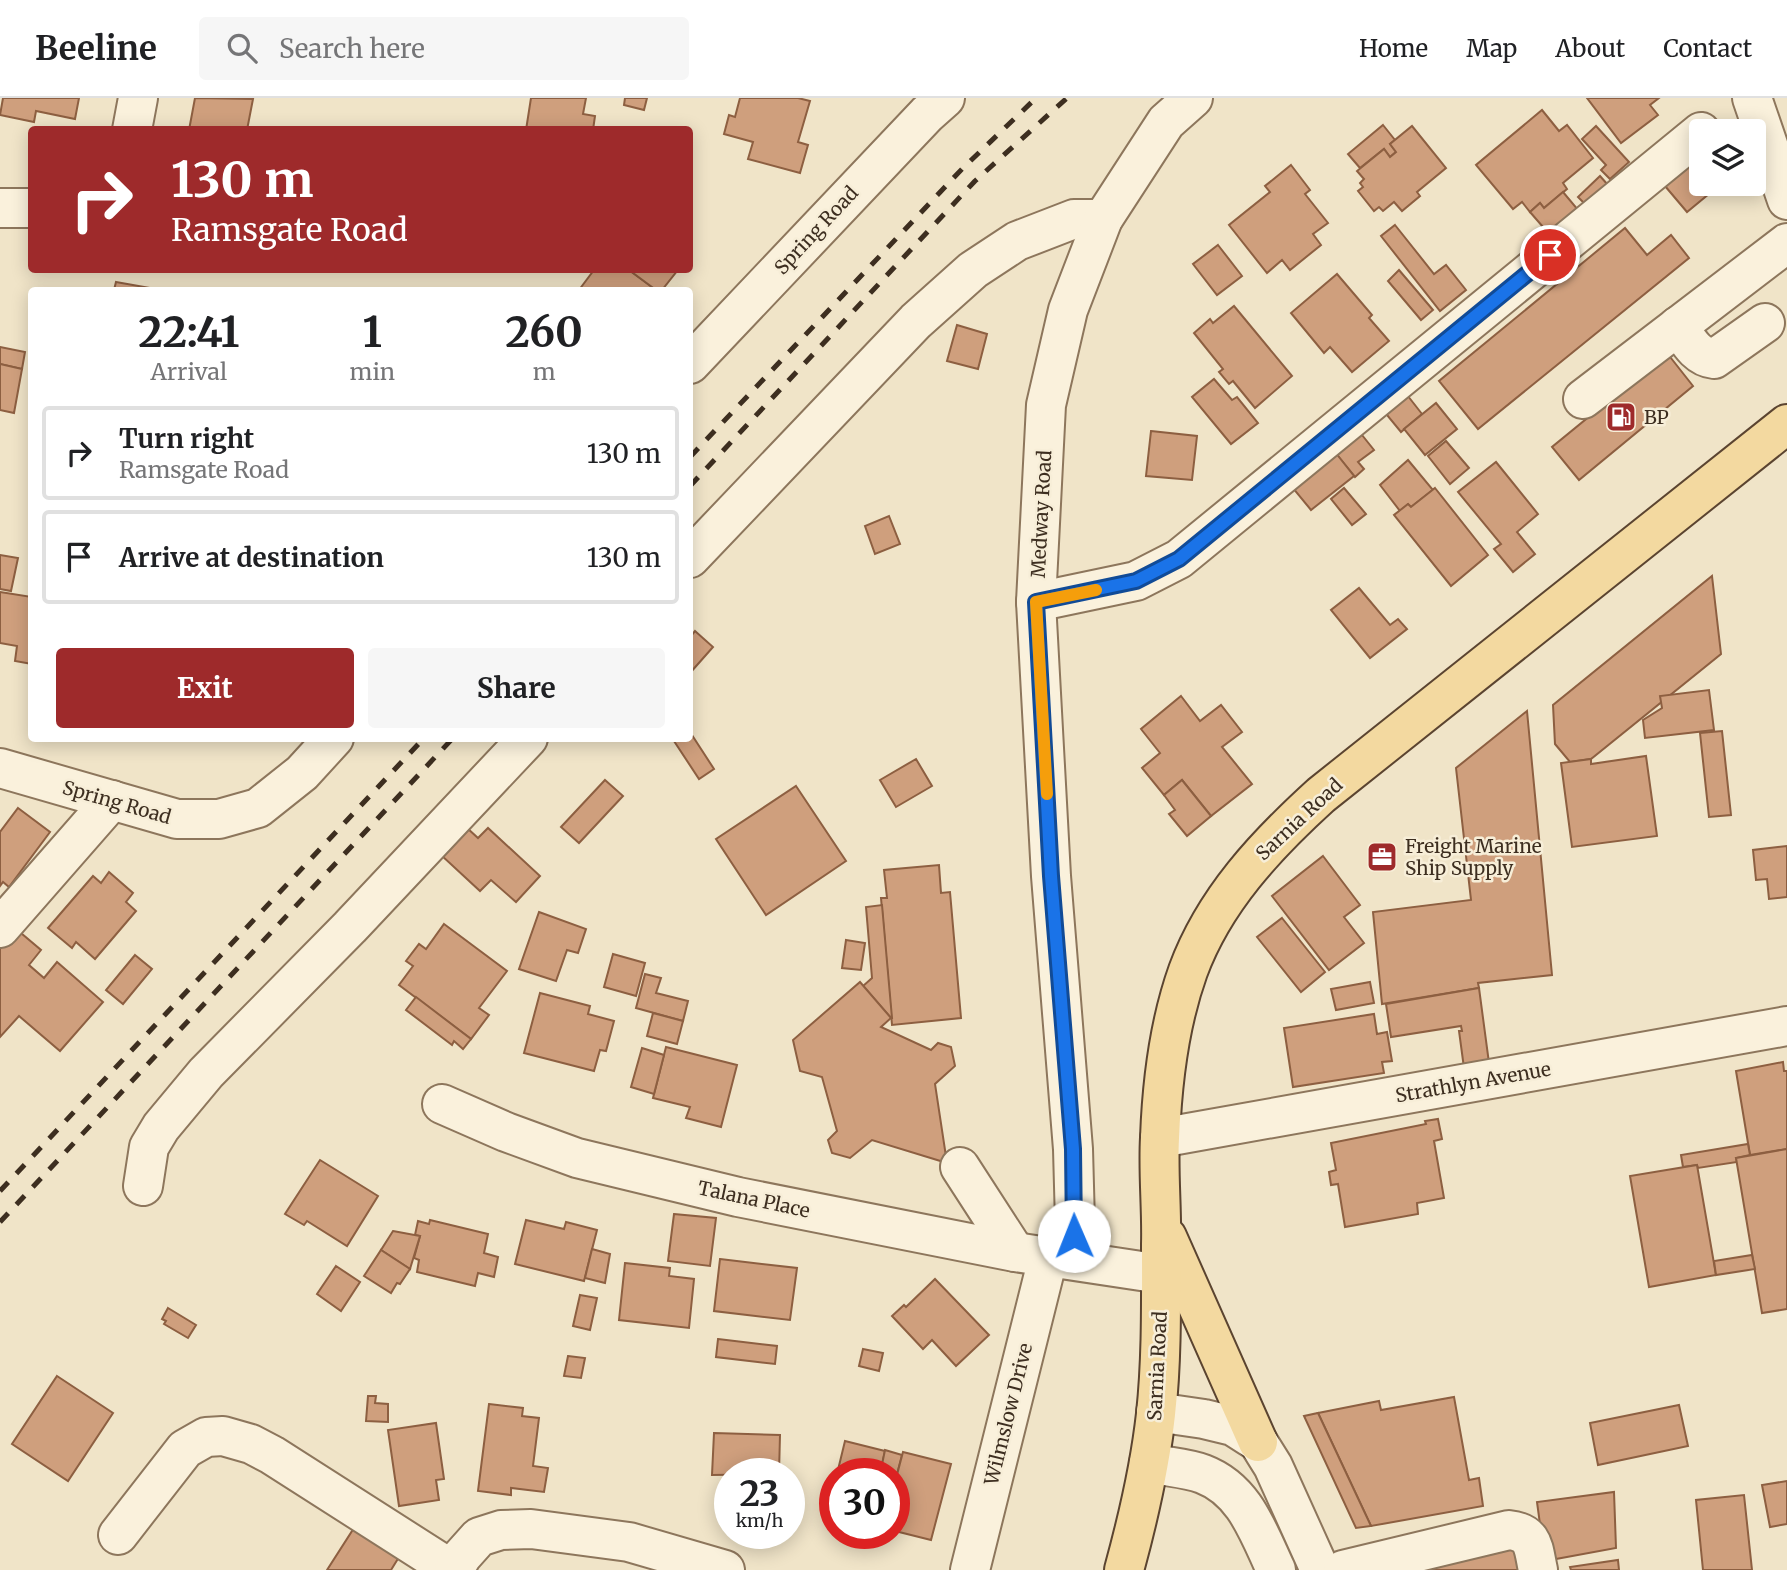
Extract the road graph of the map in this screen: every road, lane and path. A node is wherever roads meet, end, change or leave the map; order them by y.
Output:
1 (138, 98) edge
2 (945, 98) edge
3 (1193, 98) edge
4 (1743, 98) edge
5 (1752, 98) edge
6 (1717, 119) edge
7 (133, 126) edge
8 (1689, 142) edge
9 (1787, 200) edge
10 (0, 208) edge
11 (28, 208) edge
12 (1103, 219) junction
13 (1787, 243) edge
14 (1765, 323) dead end
15 (1678, 326) junction
16 (693, 361) edge
17 (1583, 399) dead end
18 (1787, 424) edge
19 (693, 555) edge
20 (1036, 602) junction
21 (330, 742) edge
22 (524, 742) edge
23 (0, 768) edge
24 (112, 800) junction
25 (0, 928) edge
26 (1787, 1026) edge
27 (442, 1104) dead end
28 (1160, 1138) junction
29 (960, 1167) dead end
30 (143, 1185) dead end
31 (1161, 1225) junction
32 (1046, 1257) junction
33 (1161, 1274) junction
34 (1156, 1412) junction
35 (1258, 1442) junction
36 (1149, 1463) junction
37 (118, 1535) dead end
38 (661, 1561) edge
39 (453, 1570) edge
40 (725, 1570) edge
41 (970, 1570) edge
42 (1124, 1570) edge
43 (1276, 1570) edge
44 (1320, 1570) edge
45 (1343, 1570) edge
46 (1538, 1570) edge

1 - 7 street
2 - 16 street, Spring Road
3 - 12 street, Medway Road
4 - 6 street
5 - 9 street
8 - 20 street
10 - 11 street
12 - 19 street
12 - 20 street, Medway Road
13 - 15 street
14 - 15 street
15 - 17 street
18 - 28 main road, Sarnia Road
20 - 32 street, Medway Road
21 - 24 street, Spring Road
22 - 30 street
23 - 24 street, Spring Road
24 - 25 street
26 - 28 street, Strathlyn Avenue
27 - 32 street, Talana Place
28 - 31 main road, Sarnia Road
29 - 32 street
31 - 33 main road, Sarnia Road
31 - 35 main road
32 - 33 street
32 - 41 street, Wilmslow Drive
33 - 34 main road, Sarnia Road
34 - 35 street
34 - 36 main road, Sarnia Road
35 - 44 street
36 - 42 main road, Sarnia Road
36 - 43 street
37 - 39 street
38 - 39 street
38 - 40 street
45 - 46 street

